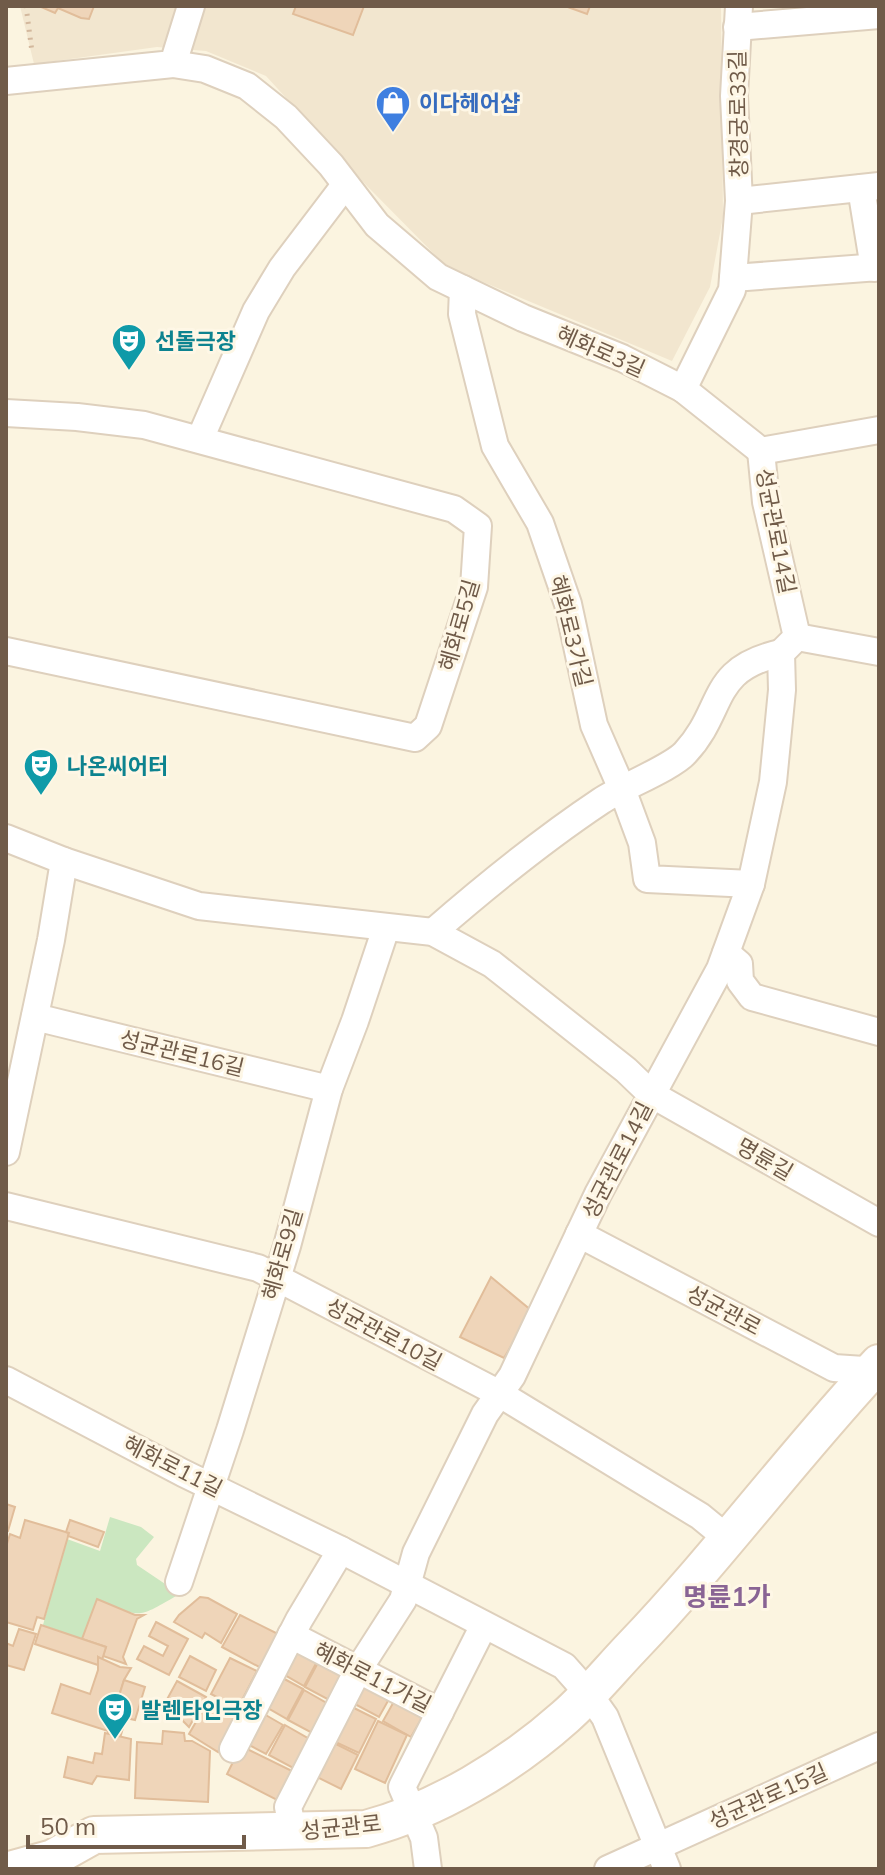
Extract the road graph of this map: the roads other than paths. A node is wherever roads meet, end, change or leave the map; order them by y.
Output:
1 (191, 6) edge
2 (879, 15) edge
3 (738, 16) edge
4 (173, 64) junction
5 (6, 81) edge
6 (345, 185) junction
7 (870, 187) edge
8 (739, 201) junction
9 (877, 267) edge
10 (733, 278) junction
11 (463, 289) junction
12 (683, 389) junction
13 (6, 413) edge
14 (879, 430) edge
15 (200, 439) junction
16 (761, 451) junction
17 (789, 645) junction
18 (6, 651) edge
19 (879, 652) edge
20 (622, 789) junction
21 (6, 838) edge
22 (64, 861) junction
23 (751, 884) junction
24 (386, 928) junction
25 (433, 932) junction
26 (726, 953) junction
27 (35, 1017) junction
28 (879, 1032) edge
29 (329, 1089) junction
30 (651, 1094) junction
31 (7, 1138) edge
32 (6, 1206) edge
33 (879, 1223) edge
34 (579, 1234) junction
35 (276, 1278) junction
36 (877, 1368) edge
37 (6, 1380) edge
38 (500, 1394) junction
39 (209, 1485) junction
40 (728, 1539) junction
41 (341, 1550) junction
42 (179, 1582) dead end
43 (406, 1585) junction
44 (484, 1625) junction
45 (291, 1635) junction
46 (358, 1670) junction
47 (588, 1693) junction
48 (440, 1712) junction
49 (879, 1746) edge
50 (233, 1749) dead end
51 (411, 1813) junction
52 (293, 1832) junction
53 (6, 1847) edge
54 (662, 1858) edge
55 (14, 1869) edge
56 (428, 1869) edge
57 (608, 1869) edge

1 - 4 street
2 - 3 street, 창경궁로33길
3 - 8 street, 창경궁로33길
4 - 5 street, 혜화로3길
4 - 6 street, 혜화로3길
6 - 11 street, 혜화로3길
6 - 15 street
7 - 8 street, 창경궁로33길
7 - 9 street
8 - 10 street, 창경궁로33길
9 - 10 street
10 - 12 street, 창경궁로33길
11 - 12 street, 혜화로3길
11 - 20 street, 혜화로3가길
12 - 16 street, 혜화로3길
13 - 15 street, 혜화로5길
14 - 16 street
15 - 18 street, 혜화로5길
16 - 17 street, 성균관로14길
17 - 19 street
17 - 20 street
17 - 23 street, 성균관로14길
20 - 23 street, 혜화로3가길
20 - 25 street
21 - 22 street
22 - 24 street
22 - 27 street
23 - 26 street, 성균관로14길
24 - 25 street
24 - 29 street, 혜화로9길
25 - 30 street, 명륜길
26 - 28 street
26 - 30 street, 성균관로14길
27 - 29 street, 성균관로16길
27 - 31 street
29 - 35 street, 혜화로9길
30 - 33 street, 명륜길
30 - 34 street, 성균관로14길
32 - 35 street, 성균관로10길
34 - 36 street, 성균관로
34 - 38 street, 성균관로14길
35 - 38 street, 성균관로10길
35 - 39 street, 혜화로9길
36 - 40 street, 성균관로
37 - 39 street, 혜화로11길
38 - 40 street, 성균관로10길
38 - 43 street, 성균관로14길
39 - 41 street, 혜화로11길
39 - 42 street, 혜화로9길
40 - 47 street, 성균관로
41 - 43 street, 혜화로11길
41 - 45 street
43 - 44 street, 혜화로11길
43 - 46 street, 성균관로14길
44 - 47 street, 혜화로11길
44 - 48 street, 혜화로11가길
45 - 46 street, 혜화로11가길
45 - 50 street, 혜화로11가길
46 - 48 street, 혜화로11가길
46 - 52 street, 성균관로14길
47 - 51 street, 성균관로
47 - 54 street
48 - 51 street, 혜화로11가길
49 - 54 street, 성균관로15길
51 - 52 street, 성균관로
51 - 56 street, 혜화로11가길
52 - 55 street, 성균관로
53 - 55 street
54 - 57 street, 성균관로15길

